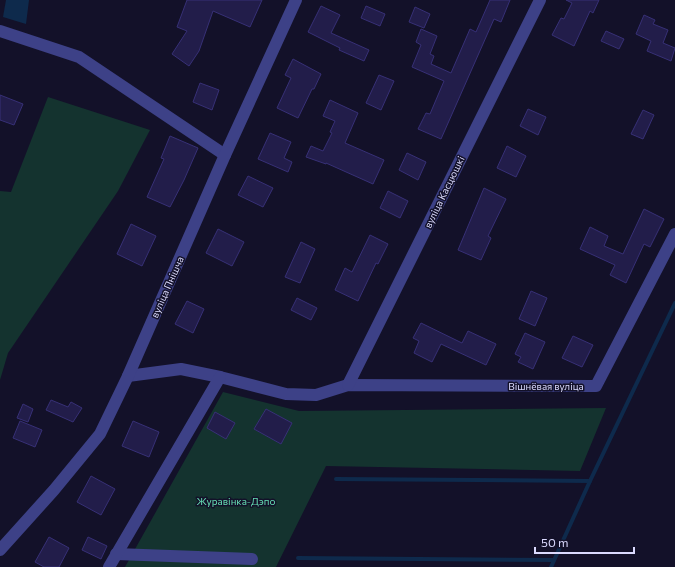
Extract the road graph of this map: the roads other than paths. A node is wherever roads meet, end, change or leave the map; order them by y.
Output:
1 (296, 0) edge
2 (540, 0) edge
3 (0, 31) edge
4 (225, 156) junction
5 (675, 234) edge
6 (128, 376) junction
7 (220, 377) junction
8 (348, 385) junction
9 (0, 550) edge
10 (116, 554) junction
11 (252, 559) dead end
12 (109, 567) edge

1 - 4 street, вуліца Пнішча
2 - 8 street, вуліца Касцюшкі
3 - 4 street
4 - 6 street, вуліца Пнішча
5 - 8 street, Вішнёвая вуліца
6 - 7 street
6 - 9 street, вуліца Пнішча
7 - 8 street
7 - 10 street
10 - 11 street
10 - 12 street

